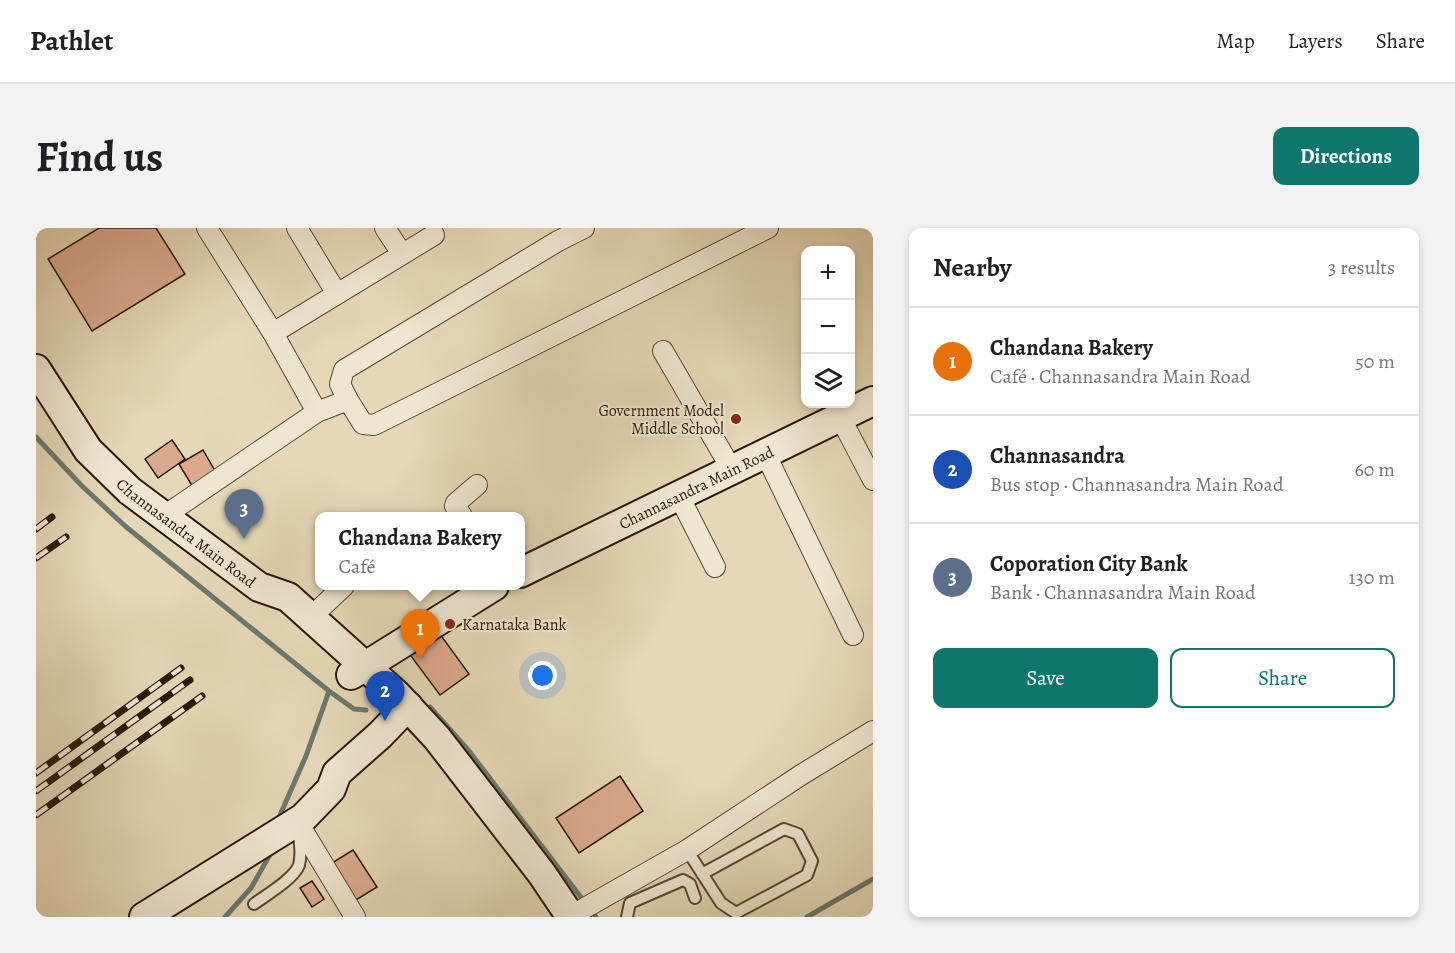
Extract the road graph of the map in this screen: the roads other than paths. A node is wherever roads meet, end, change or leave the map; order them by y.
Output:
1 (207, 228) edge
2 (297, 228) edge
3 (385, 228) edge
4 (584, 228) edge
5 (768, 228) edge
6 (554, 234) edge
7 (434, 235) dead end
8 (402, 254) junction
9 (337, 294) junction
10 (273, 333) junction
11 (663, 351) dead end
12 (36, 369) edge
13 (348, 400) junction
14 (873, 401) edge
15 (317, 412) junction
16 (840, 417) junction
17 (765, 453) junction
18 (732, 470) junction
19 (873, 480) edge
20 (477, 485) dead end
21 (679, 496) junction
22 (459, 512) edge
23 (164, 516) junction
24 (716, 567) dead end
25 (525, 571) edge
26 (259, 587) junction
27 (339, 590) edge
28 (486, 590) edge
29 (310, 618) junction
30 (853, 635) dead end
31 (357, 670) junction
32 (409, 718) junction
33 (873, 731) edge
34 (297, 821) junction
35 (687, 850) junction
36 (702, 874) junction
37 (695, 898) dead end
38 (254, 904) dead end
39 (577, 913) edge
40 (144, 917) edge
41 (354, 917) edge
42 (549, 917) edge
43 (627, 917) edge

1 - 10 street
2 - 9 street
3 - 8 street
4 - 6 street
5 - 13 street
6 - 13 street
7 - 8 street
8 - 9 street
9 - 10 street
10 - 15 street
11 - 18 street
12 - 23 main road, Channasandra Main Road
13 - 15 street
14 - 16 main road, Channasandra Main Road
15 - 23 street
16 - 17 main road, Channasandra Main Road
16 - 19 street
17 - 18 main road, Channasandra Main Road
17 - 30 street
18 - 21 main road, Channasandra Main Road
20 - 22 street
21 - 24 street
21 - 25 main road, Channasandra Main Road
23 - 26 main road, Channasandra Main Road
26 - 29 main road, Channasandra Main Road
26 - 31 main road
27 - 29 street
28 - 31 main road
29 - 31 main road, Channasandra Main Road
31 - 32 main road, Channasandra Main Road
32 - 34 main road
32 - 39 main road, Channasandra Main Road
32 - 42 main road, Channasandra Main Road
33 - 35 street
34 - 38 lane
34 - 40 main road
34 - 41 street
35 - 36 lane
35 - 39 street
36 - 36 lane
37 - 43 lane

